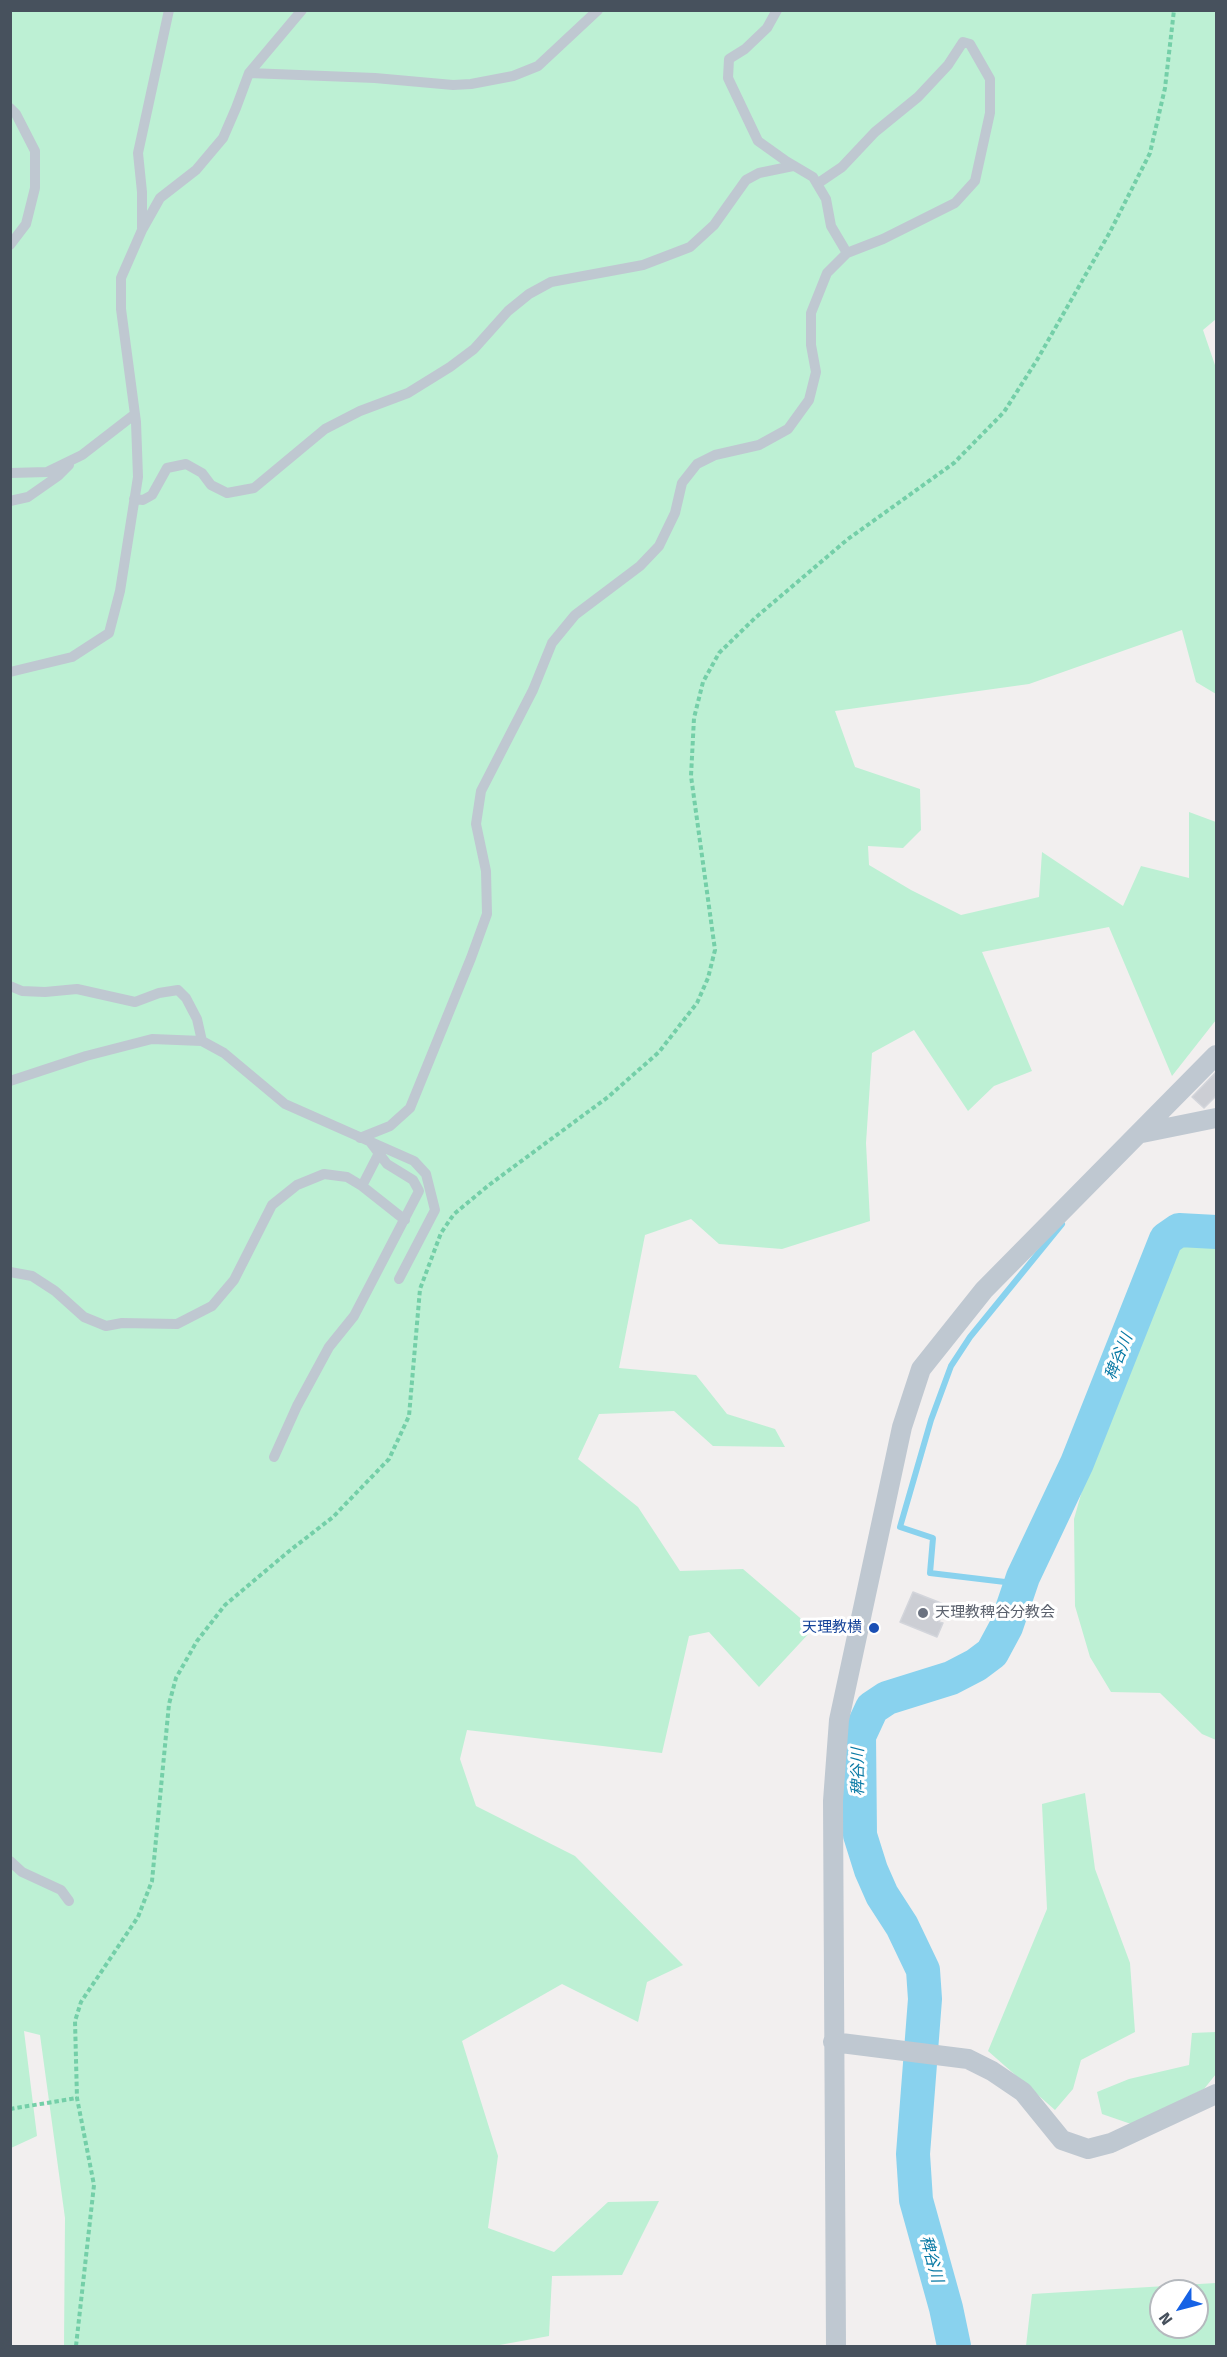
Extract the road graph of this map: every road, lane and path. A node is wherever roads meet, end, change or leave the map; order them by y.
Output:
1 (169, 10) edge
2 (302, 10) edge
3 (598, 10) edge
4 (777, 10) edge
5 (1174, 10) edge
6 (249, 73) junction
7 (10, 108) edge
8 (793, 166) junction
9 (817, 184) junction
10 (142, 230) junction
11 (10, 245) edge
12 (847, 253) junction
13 (135, 414) junction
14 (76, 458) junction
15 (10, 473) edge
16 (134, 499) junction
17 (10, 501) edge
18 (10, 672) edge
19 (10, 986) edge
20 (202, 1041) junction
21 (1216, 1055) edge
22 (10, 1081) edge
23 (1216, 1118) edge
24 (1142, 1132) junction
25 (360, 1138) junction
26 (371, 1142) junction
27 (379, 1153) junction
28 (362, 1186) junction
29 (405, 1220) junction
30 (10, 1272) edge
31 (399, 1279) dead end
32 (274, 1457) dead end
33 (10, 1861) edge
34 (69, 1901) dead end
35 (833, 2042) junction
36 (1216, 2094) edge
37 (77, 2098) junction
38 (10, 2109) edge
39 (76, 2346) edge
40 (836, 2346) edge

1 - 10 lane
2 - 6 lane
3 - 6 lane
4 - 8 lane
5 - 37 path
6 - 10 lane
7 - 11 lane
8 - 9 lane
8 - 16 lane
9 - 12 lane
9 - 12 lane
10 - 13 lane
12 - 25 lane
13 - 14 lane
13 - 16 lane
14 - 15 lane
14 - 17 lane
16 - 18 lane
19 - 20 lane
20 - 22 lane
20 - 25 lane
21 - 24 street
23 - 24 street
24 - 35 street
25 - 26 lane
26 - 27 lane
26 - 31 lane
27 - 28 lane
27 - 29 lane
28 - 29 lane
28 - 30 lane
29 - 32 lane
33 - 34 lane
35 - 36 street
35 - 40 street
37 - 38 path
37 - 39 path

